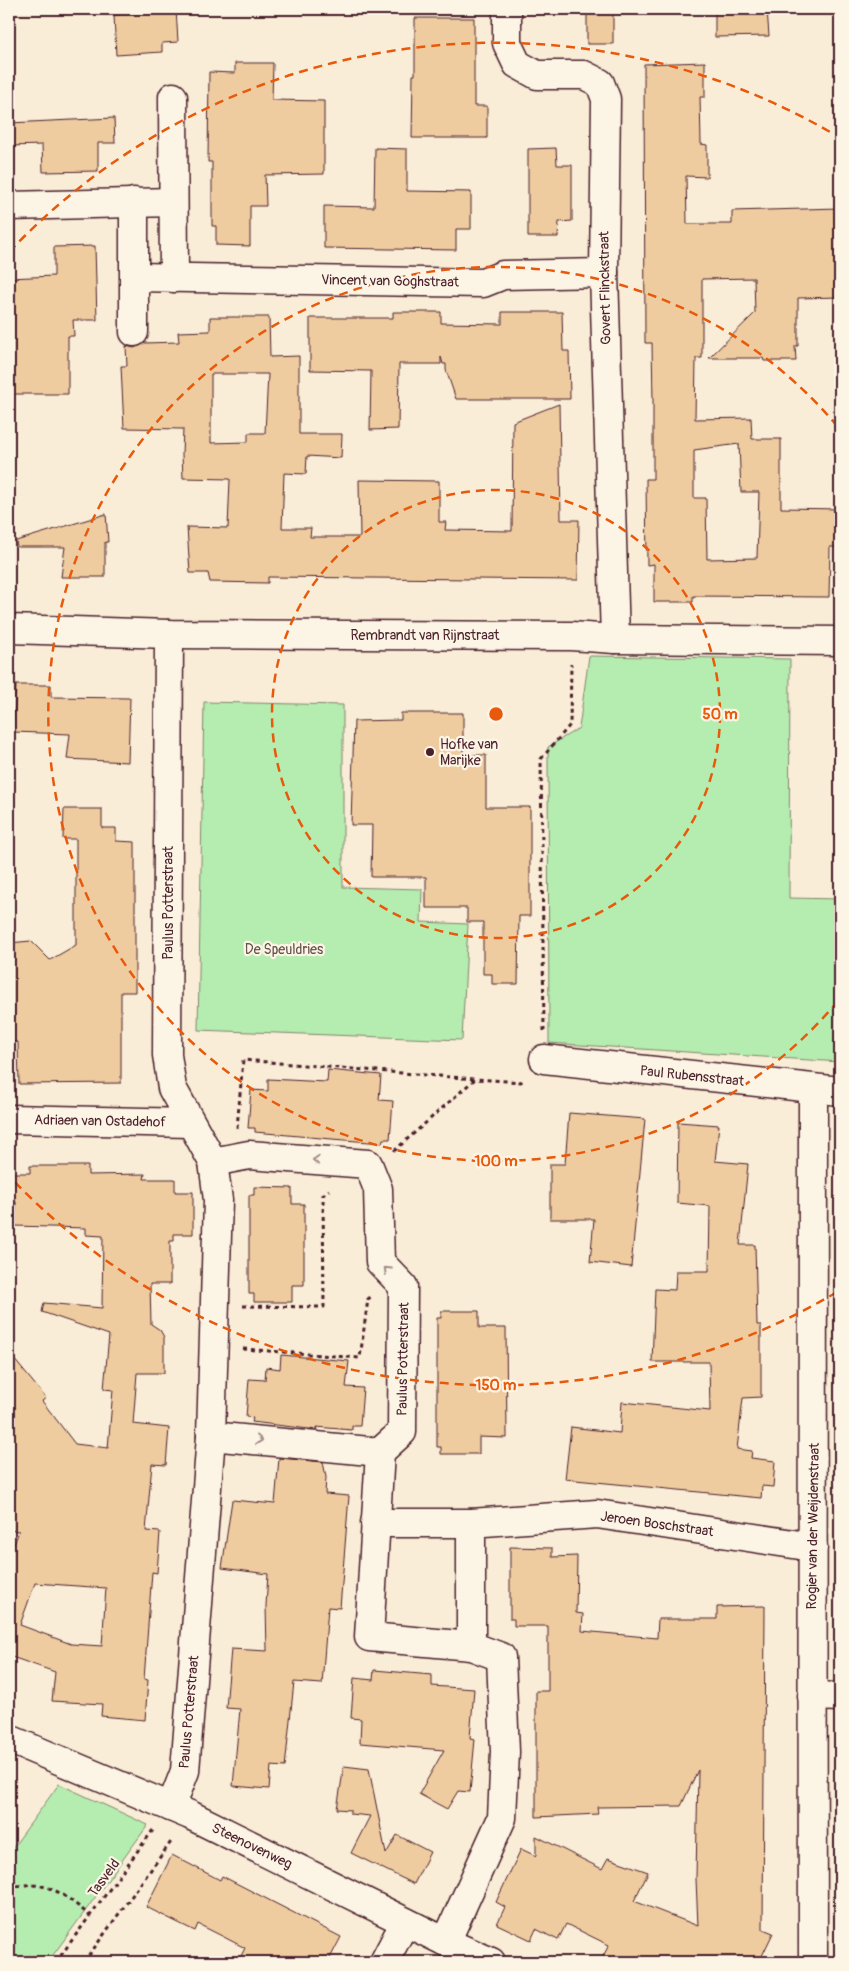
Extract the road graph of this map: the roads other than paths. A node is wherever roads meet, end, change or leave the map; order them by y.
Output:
1 (507, 9) edge
2 (173, 97) dead end
3 (134, 202) junction
4 (173, 202) junction
5 (9, 206) edge
6 (604, 273) junction
7 (135, 277) junction
8 (174, 278) junction
9 (134, 332) dead end
10 (9, 629) edge
11 (169, 634) junction
12 (615, 639) junction
13 (840, 641) edge
14 (544, 1060) road end
15 (813, 1089) junction
16 (840, 1091) edge
17 (9, 1119) edge
18 (190, 1122) junction
19 (223, 1160) junction
20 (211, 1436) junction
21 (380, 1452) junction
22 (375, 1523) junction
23 (471, 1523) junction
24 (813, 1547) junction
25 (471, 1646) junction
26 (812, 1696) junction
27 (840, 1697) edge
28 (9, 1739) edge
29 (180, 1811) junction
30 (405, 1922) junction
31 (446, 1942) junction
32 (384, 1962) edge
33 (491, 1962) edge
34 (813, 1962) edge

1 - 6 street, Govert Flinckstraat
2 - 4 street
3 - 4 street
3 - 5 street
3 - 7 street
4 - 8 street
6 - 8 street, Vincent van Goghstraat
6 - 12 street, Govert Flinckstraat
7 - 8 street, Vincent van Goghstraat
7 - 9 street
10 - 11 street, Rembrandt van Rijnstraat
11 - 12 street, Rembrandt van Rijnstraat
11 - 18 street, Paulus Potterstraat
12 - 13 street, Rembrandt van Rijnstraat
14 - 15 street, Paul Rubensstraat
15 - 16 street, Paul Rubensstraat
15 - 24 street, Rogier van der Weijdenstraat
17 - 18 street, Adriaen van Ostadehof
18 - 19 street, Paulus Potterstraat
19 - 20 street, Paulus Potterstraat
21 -> 19 street, Paulus Potterstraat
20 -> 21 street
20 - 29 street, Paulus Potterstraat
21 - 22 street
22 - 23 street, Jeroen Boschstraat
22 - 25 street
23 - 24 street, Jeroen Boschstraat
23 - 25 street
24 - 26 street, Rogier van der Weijdenstraat
25 - 31 street
26 - 27 street
26 - 34 street, Rogier van der Weijdenstraat
28 - 29 street, Steenovenweg
29 - 30 street, Steenovenweg
30 - 31 street, Steenovenweg
30 - 32 street
31 - 33 street, Steenovenweg

